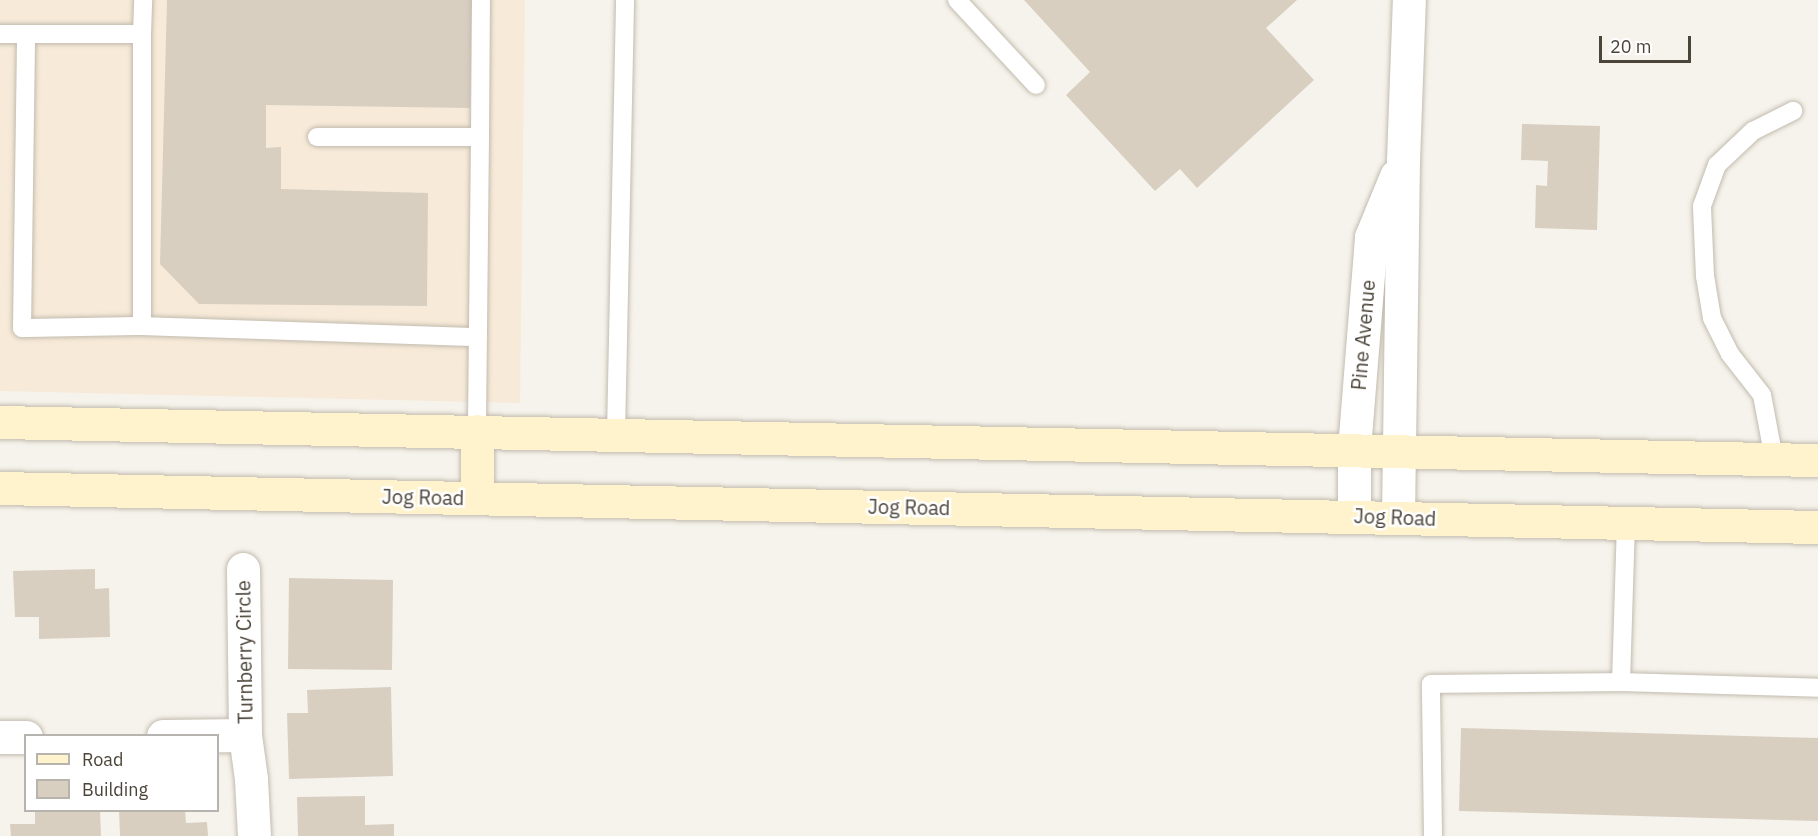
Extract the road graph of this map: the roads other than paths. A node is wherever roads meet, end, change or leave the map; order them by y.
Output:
1 (143, 0) edge
2 (482, 0) edge
3 (625, 0) edge
4 (957, 0) edge
5 (1409, 0) edge
6 (0, 34) edge
7 (26, 34) junction
8 (142, 34) junction
9 (1036, 85) dead end
10 (1793, 111) dead end
11 (317, 137) dead end
12 (480, 137) junction
13 (1403, 160) junction
14 (142, 327) junction
15 (478, 337) junction
16 (0, 422) edge
17 (477, 431) junction
18 (616, 434) junction
19 (1354, 449) junction
20 (1398, 451) junction
21 (1774, 459) junction
22 (1818, 460) edge
23 (0, 488) edge
24 (477, 498) junction
25 (1354, 516) junction
26 (1398, 518) junction
27 (1626, 523) junction
28 (1818, 527) edge
29 (243, 569) dead end
30 (1622, 682) junction
31 (1818, 688) edge
32 (219, 735) edge
33 (245, 735) junction
34 (0, 737) edge
35 (24, 737) edge
36 (254, 836) edge
37 (1433, 836) edge

1 - 8 lane
2 - 12 lane
3 - 18 lane
4 - 9 lane
5 - 13 street, Pine Avenue
6 - 7 lane
7 - 8 lane
7 - 14 lane
8 - 14 lane
10 - 21 lane
11 - 12 lane
12 - 15 lane
13 - 19 street, Pine Avenue
13 - 20 street, Pine Avenue
14 - 15 lane
15 - 17 lane
16 - 17 main road
17 - 18 main road
17 - 24 main road
18 - 19 main road
19 - 20 main road
19 - 25 street, Pine Avenue
20 - 21 main road
20 - 26 street, Pine Avenue
21 - 22 main road
23 - 24 main road, Jog Road
24 - 25 main road, Jog Road
25 - 26 main road, Jog Road
26 - 27 main road, Jog Road
27 - 28 main road, Jog Road
27 - 30 lane
29 - 33 street, Turnberry Circle
30 - 31 lane
30 - 37 lane
32 - 33 street, Turnberry Circle
33 - 36 street, Turnberry Circle
34 - 35 street

